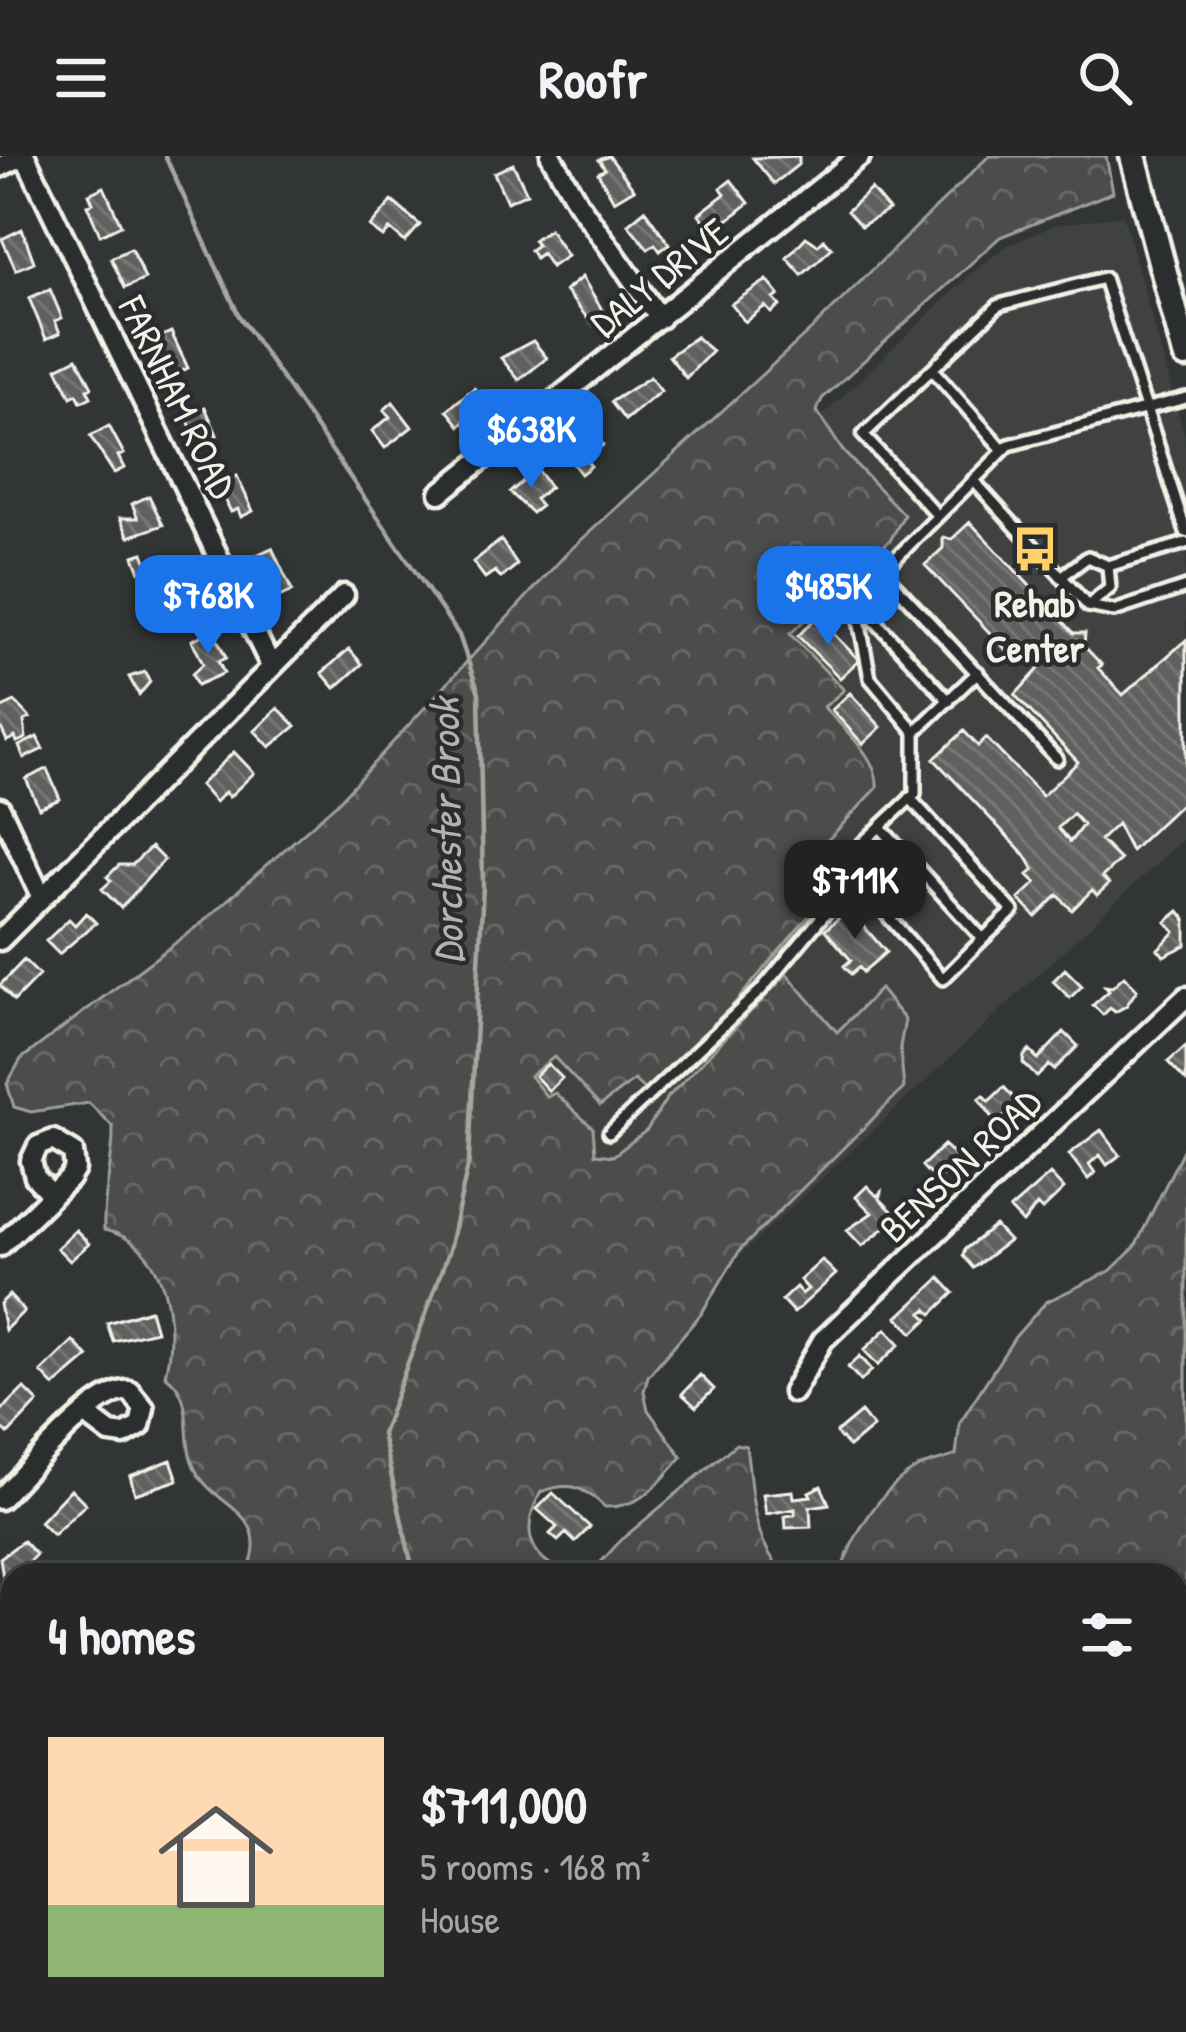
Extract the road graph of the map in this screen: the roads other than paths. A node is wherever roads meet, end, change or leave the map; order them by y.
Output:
1 (23, 156) edge
2 (551, 156) edge
3 (860, 156) edge
4 (1133, 156) edge
5 (0, 167) edge
6 (660, 318) junction
7 (1186, 355) edge
8 (932, 369) junction
9 (1186, 398) edge
10 (1146, 408) junction
11 (1004, 450) junction
12 (973, 480) junction
13 (440, 494) dead end
14 (937, 515) junction
15 (1186, 532) edge
16 (1186, 543) edge
17 (1108, 566) junction
18 (882, 571) junction
19 (1061, 577) junction
20 (1186, 586) edge
21 (344, 595) dead end
22 (855, 598) junction
23 (1088, 606) junction
24 (271, 667) junction
25 (979, 672) junction
26 (949, 700) junction
27 (915, 732) junction
28 (1057, 759) dead end
29 (910, 798) junction
30 (0, 808) edge
31 (880, 827) junction
32 (841, 863) junction
33 (42, 898) junction
34 (982, 939) junction
35 (0, 940) edge
36 (1186, 997) edge
37 (609, 1133) dead end
38 (52, 1196) dead end
39 (0, 1246) edge
40 (793, 1392) dead end
41 (85, 1414) dead end
42 (0, 1499) edge

1 - 5 street
1 - 24 street, FARNHAM ROAD
2 - 6 street
3 - 6 street, DALY DRIVE
4 - 7 main road
6 - 13 street, DALY DRIVE
8 - 10 lane
8 - 11 lane
8 - 14 lane
9 - 10 lane
10 - 11 lane
10 - 15 lane
11 - 12 lane
12 - 14 lane
12 - 19 lane
14 - 18 lane
16 - 17 lane
17 - 19 lane
17 - 23 lane
18 - 22 lane
18 - 25 lane
19 - 23 lane
20 - 23 lane
21 - 24 street
22 - 26 lane
22 - 27 lane
24 - 33 street
25 - 26 lane
25 - 28 lane
26 - 27 lane
27 - 29 lane
29 - 31 lane
29 - 34 lane
30 - 33 street
31 - 32 lane
31 - 34 lane
32 - 34 lane
32 - 37 lane
33 - 35 street
36 - 40 street, BENSON ROAD
38 - 39 street
41 - 42 street

